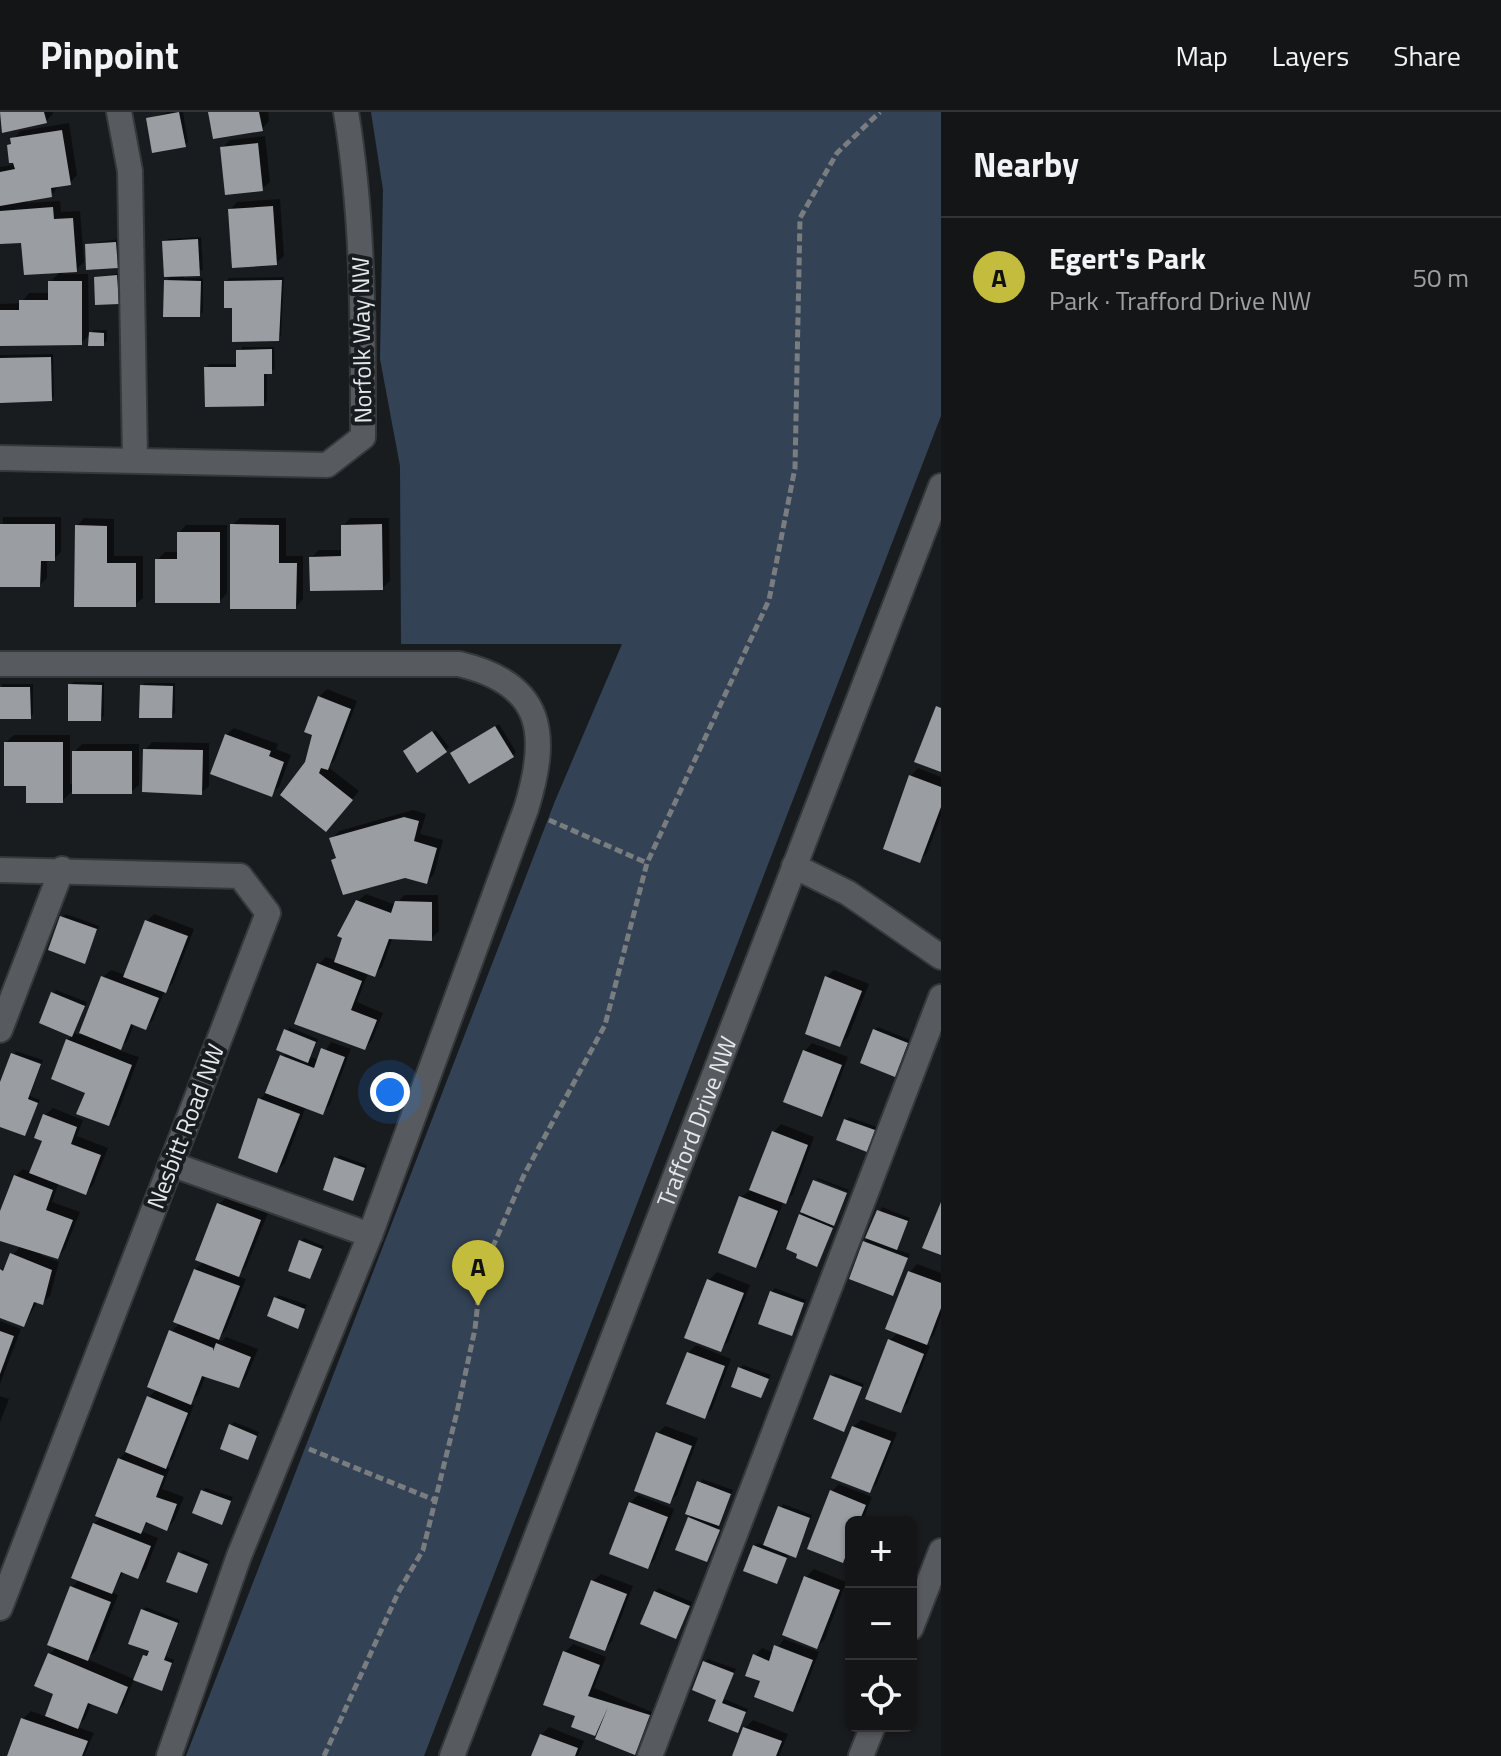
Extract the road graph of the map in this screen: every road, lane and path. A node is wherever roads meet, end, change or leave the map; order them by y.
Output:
1 (119, 112) edge
2 (346, 112) edge
3 (880, 112) edge
4 (0, 458) edge
5 (135, 459) junction
6 (941, 486) edge
7 (0, 664) edge
8 (526, 809) junction
9 (647, 863) junction
10 (794, 866) junction
11 (62, 869) junction
12 (0, 870) edge
13 (941, 957) edge
14 (941, 997) edge
15 (0, 1030) edge
16 (171, 1164) junction
17 (370, 1235) junction
18 (286, 1439) junction
19 (437, 1502) junction
20 (941, 1551) edge
21 (0, 1608) edge
22 (917, 1613) edge
23 (871, 1732) edge
24 (169, 1756) edge
25 (324, 1756) edge
26 (452, 1756) edge
27 (650, 1756) edge
28 (861, 1756) edge

1 - 5 street
2 - 5 street, Norfolk Way NW
3 - 9 path
4 - 5 street, Norfolk Way NW
6 - 10 street, Trafford Drive NW
7 - 8 street
8 - 9 path
8 - 17 street
9 - 19 path
10 - 13 street
10 - 26 street, Trafford Drive NW
11 - 12 street, Nesbitt Road NW
11 - 15 street
11 - 16 street, Nesbitt Road NW
14 - 27 street
16 - 17 street
16 - 21 street, Nesbitt Road NW
17 - 18 street
18 - 19 path
18 - 24 street
19 - 25 path
20 - 22 street
23 - 28 street

